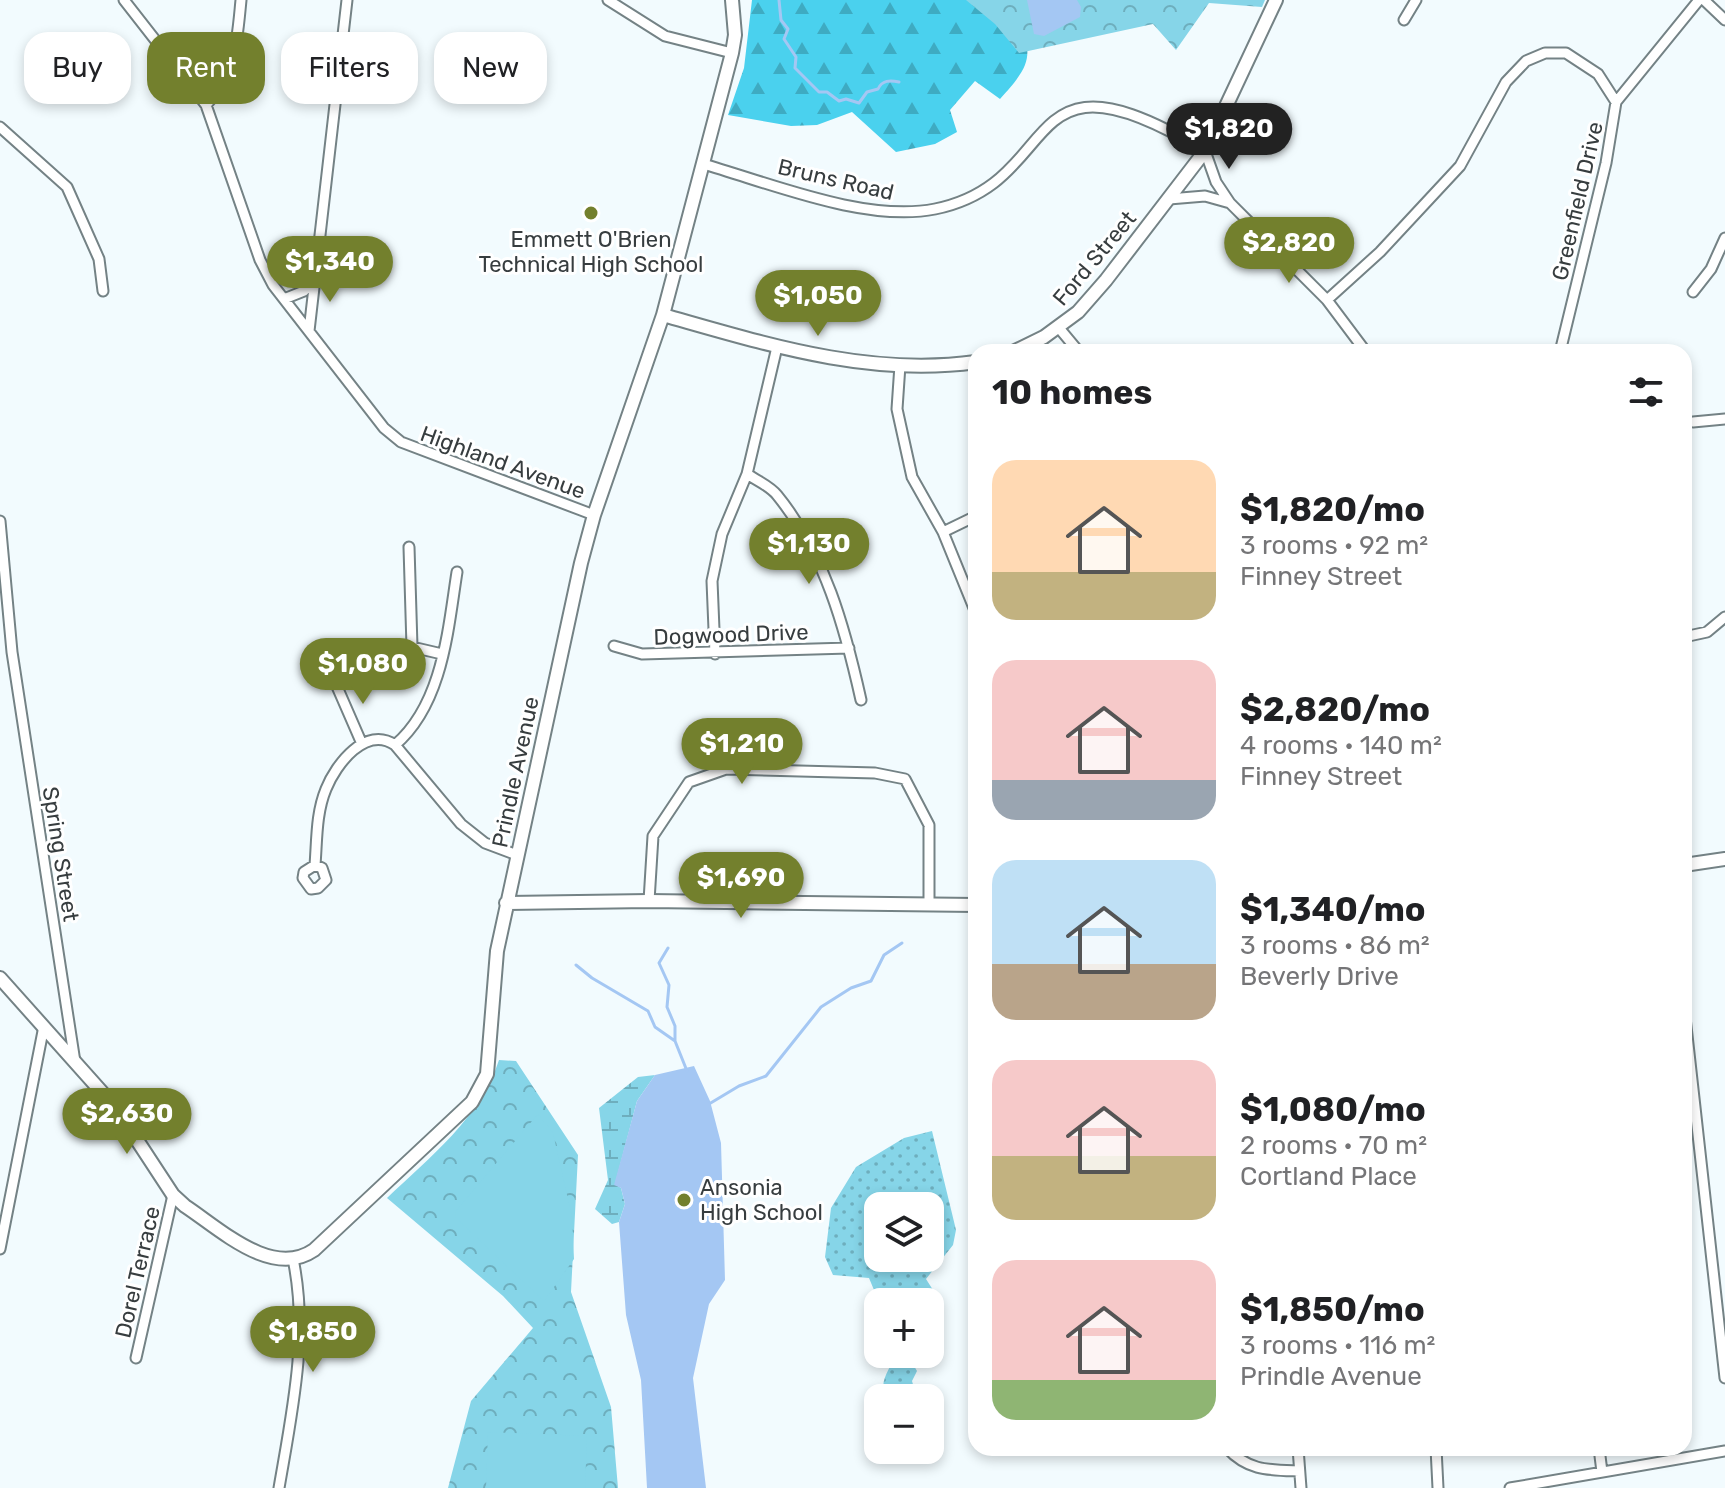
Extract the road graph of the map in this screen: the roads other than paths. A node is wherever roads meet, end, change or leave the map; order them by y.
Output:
1 (124, 0) edge
2 (241, 0) edge
3 (347, 0) edge
4 (608, 0) edge
5 (732, 0) edge
6 (1276, 0) edge
7 (1416, 0) edge
8 (1701, 0) edge
9 (1404, 20) dead end
10 (1725, 20) edge
11 (732, 53) junction
12 (1616, 102) junction
13 (206, 105) junction
14 (0, 127) edge
15 (1205, 151) junction
16 (703, 164) junction
17 (1169, 199) junction
18 (1230, 203) junction
19 (1725, 238) edge
20 (315, 278) junction
21 (103, 291) dead end
22 (1693, 292) dead end
23 (284, 299) junction
24 (1327, 300) junction
25 (663, 315) junction
26 (1059, 328) junction
27 (309, 331) junction
28 (1028, 344) edge
29 (1072, 344) edge
30 (1360, 344) edge
31 (1562, 344) edge
32 (777, 347) junction
33 (968, 362) edge
34 (900, 365) junction
35 (1725, 419) edge
36 (1693, 422) dead end
37 (747, 474) junction
38 (594, 515) junction
39 (968, 520) edge
40 (0, 521) edge
41 (943, 532) junction
42 (409, 547) dead end
43 (457, 572) dead end
44 (968, 593) edge
45 (1725, 617) edge
46 (1692, 635) edge
47 (614, 646) dead end
48 (849, 648) junction
49 (442, 654) junction
50 (715, 654) junction
51 (335, 682) dead end
52 (861, 700) dead end
53 (362, 744) junction
54 (395, 745) junction
55 (517, 855) junction
56 (1725, 859) edge
57 (1692, 864) edge
58 (315, 865) dead end
59 (649, 901) junction
60 (506, 903) junction
61 (929, 905) junction
62 (968, 905) edge
63 (0, 978) edge
64 (44, 1026) junction
65 (75, 1062) junction
66 (1692, 1080) edge
67 (173, 1195) junction
68 (0, 1249) edge
69 (293, 1259) junction
70 (136, 1358) dead end
71 (1725, 1378) edge
72 (1725, 1451) edge
73 (1235, 1456) edge
74 (1298, 1456) edge
75 (1436, 1456) edge
76 (1600, 1456) edge
77 (1299, 1471) junction
78 (1602, 1472) junction
79 (279, 1488) edge
80 (1301, 1488) edge
81 (1438, 1488) edge
82 (1510, 1488) edge

1 - 13 street, Highland Avenue
2 - 13 street
3 - 20 street
4 - 11 street
5 - 11 main road, Prindle Avenue
6 - 15 main road, Ford Street
7 - 9 street
8 - 10 street
8 - 12 street
11 - 16 main road, Prindle Avenue
12 - 24 street, Greenfield Drive
12 - 31 street, Greenfield Drive
13 - 23 street, Highland Avenue
14 - 21 street
15 - 16 street, Bruns Road
15 - 17 main road, Ford Street
15 - 18 street
16 - 25 main road, Prindle Avenue
17 - 18 street
17 - 26 main road, Ford Street
18 - 24 street
19 - 22 street
20 - 23 street
20 - 27 street
23 - 27 street, Highland Avenue
24 - 30 street
25 - 32 main road
25 - 38 main road, Prindle Avenue
26 - 28 main road, Ford Street
26 - 29 street
27 - 38 street, Highland Avenue
32 - 34 main road
32 - 37 street
33 - 34 main road
34 - 41 street
35 - 36 street
37 - 48 street
37 - 50 street
38 - 55 main road, Prindle Avenue
39 - 41 street
40 - 65 street, Spring Street
41 - 44 street
42 - 49 street
43 - 49 street
45 - 46 street
47 - 50 street, Dogwood Drive
48 - 50 street, Dogwood Drive
48 - 52 street
49 - 54 street
51 - 53 street
53 - 54 street
53 - 58 street
54 - 55 street
55 - 60 main road, Prindle Avenue
56 - 57 main road
59 - 60 main road
59 - 61 main road
59 - 61 street
60 - 69 main road, Prindle Avenue
61 - 62 main road
63 - 64 main road
64 - 65 main road
64 - 68 street
65 - 67 main road
66 - 71 street
67 - 69 main road
67 - 70 street, Dorel Terrace
69 - 79 street
72 - 78 street
73 - 77 street
74 - 77 street
75 - 81 street
76 - 78 street
77 - 80 street
78 - 82 street

